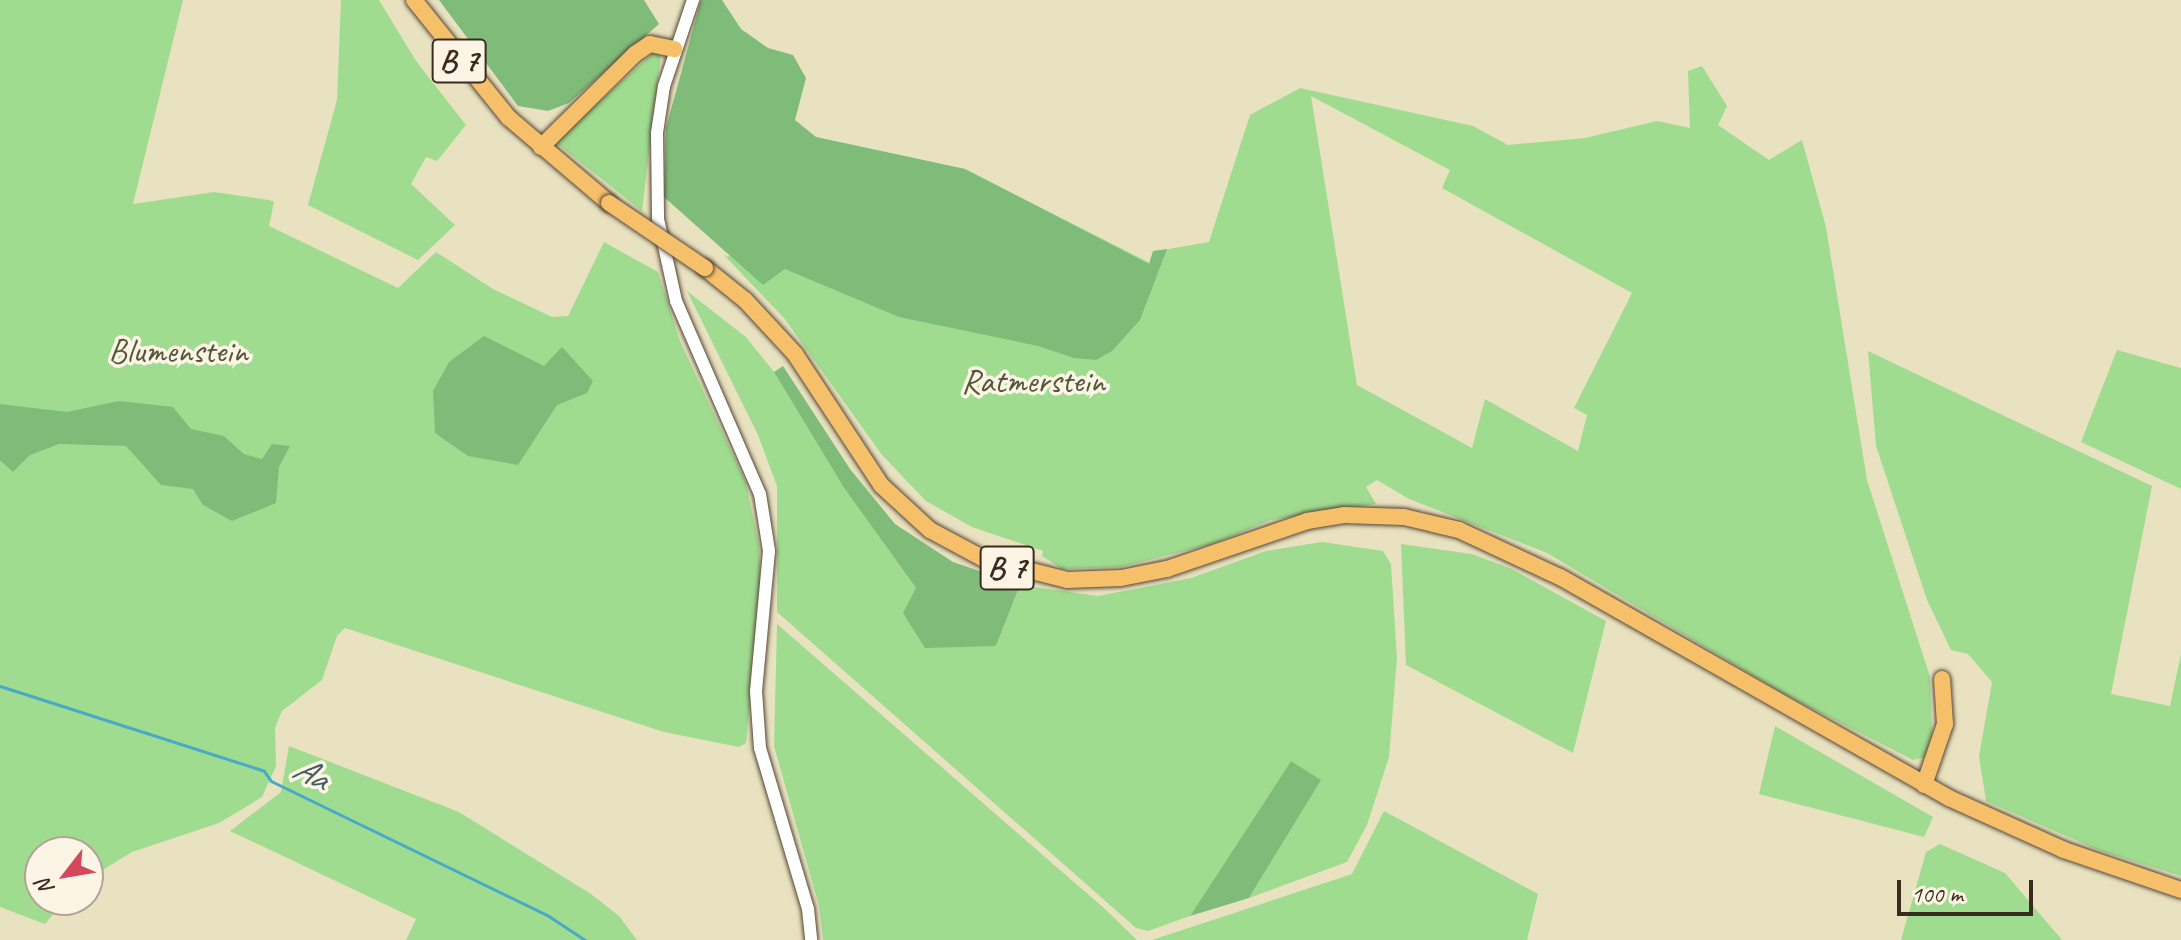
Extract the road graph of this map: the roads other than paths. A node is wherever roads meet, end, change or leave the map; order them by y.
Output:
1 (414, 0) edge
2 (693, 0) edge
3 (674, 49) junction
4 (541, 147) junction
5 (1942, 679) dead end
6 (1924, 785) junction
7 (2181, 890) edge
8 (811, 940) edge

1 - 4 main road, B 7
2 - 3 street
3 - 4 main road
3 - 8 street
4 - 6 main road, B 7, bridge
5 - 6 main road
6 - 7 main road, B 7

